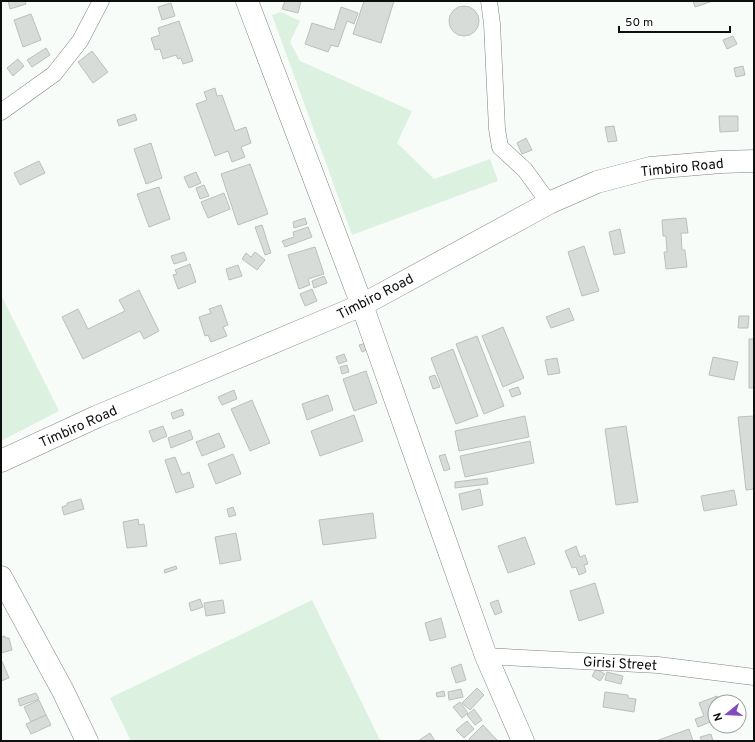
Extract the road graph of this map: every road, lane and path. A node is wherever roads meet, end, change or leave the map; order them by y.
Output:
1 (101, 1) edge
2 (247, 1) edge
3 (489, 1) edge
4 (1, 112) edge
5 (754, 161) edge
6 (549, 203) junction
7 (362, 305) junction
8 (1, 461) edge
9 (1, 577) edge
10 (486, 656) junction
11 (754, 677) edge
12 (87, 741) edge
13 (523, 741) edge

1 - 4 street
2 - 7 main road
3 - 6 street
5 - 6 main road, Timbiro Road
6 - 7 main road, Timbiro Road
7 - 8 main road, Timbiro Road
7 - 10 main road
9 - 12 main road
10 - 11 street, Girisi Street
10 - 13 main road

